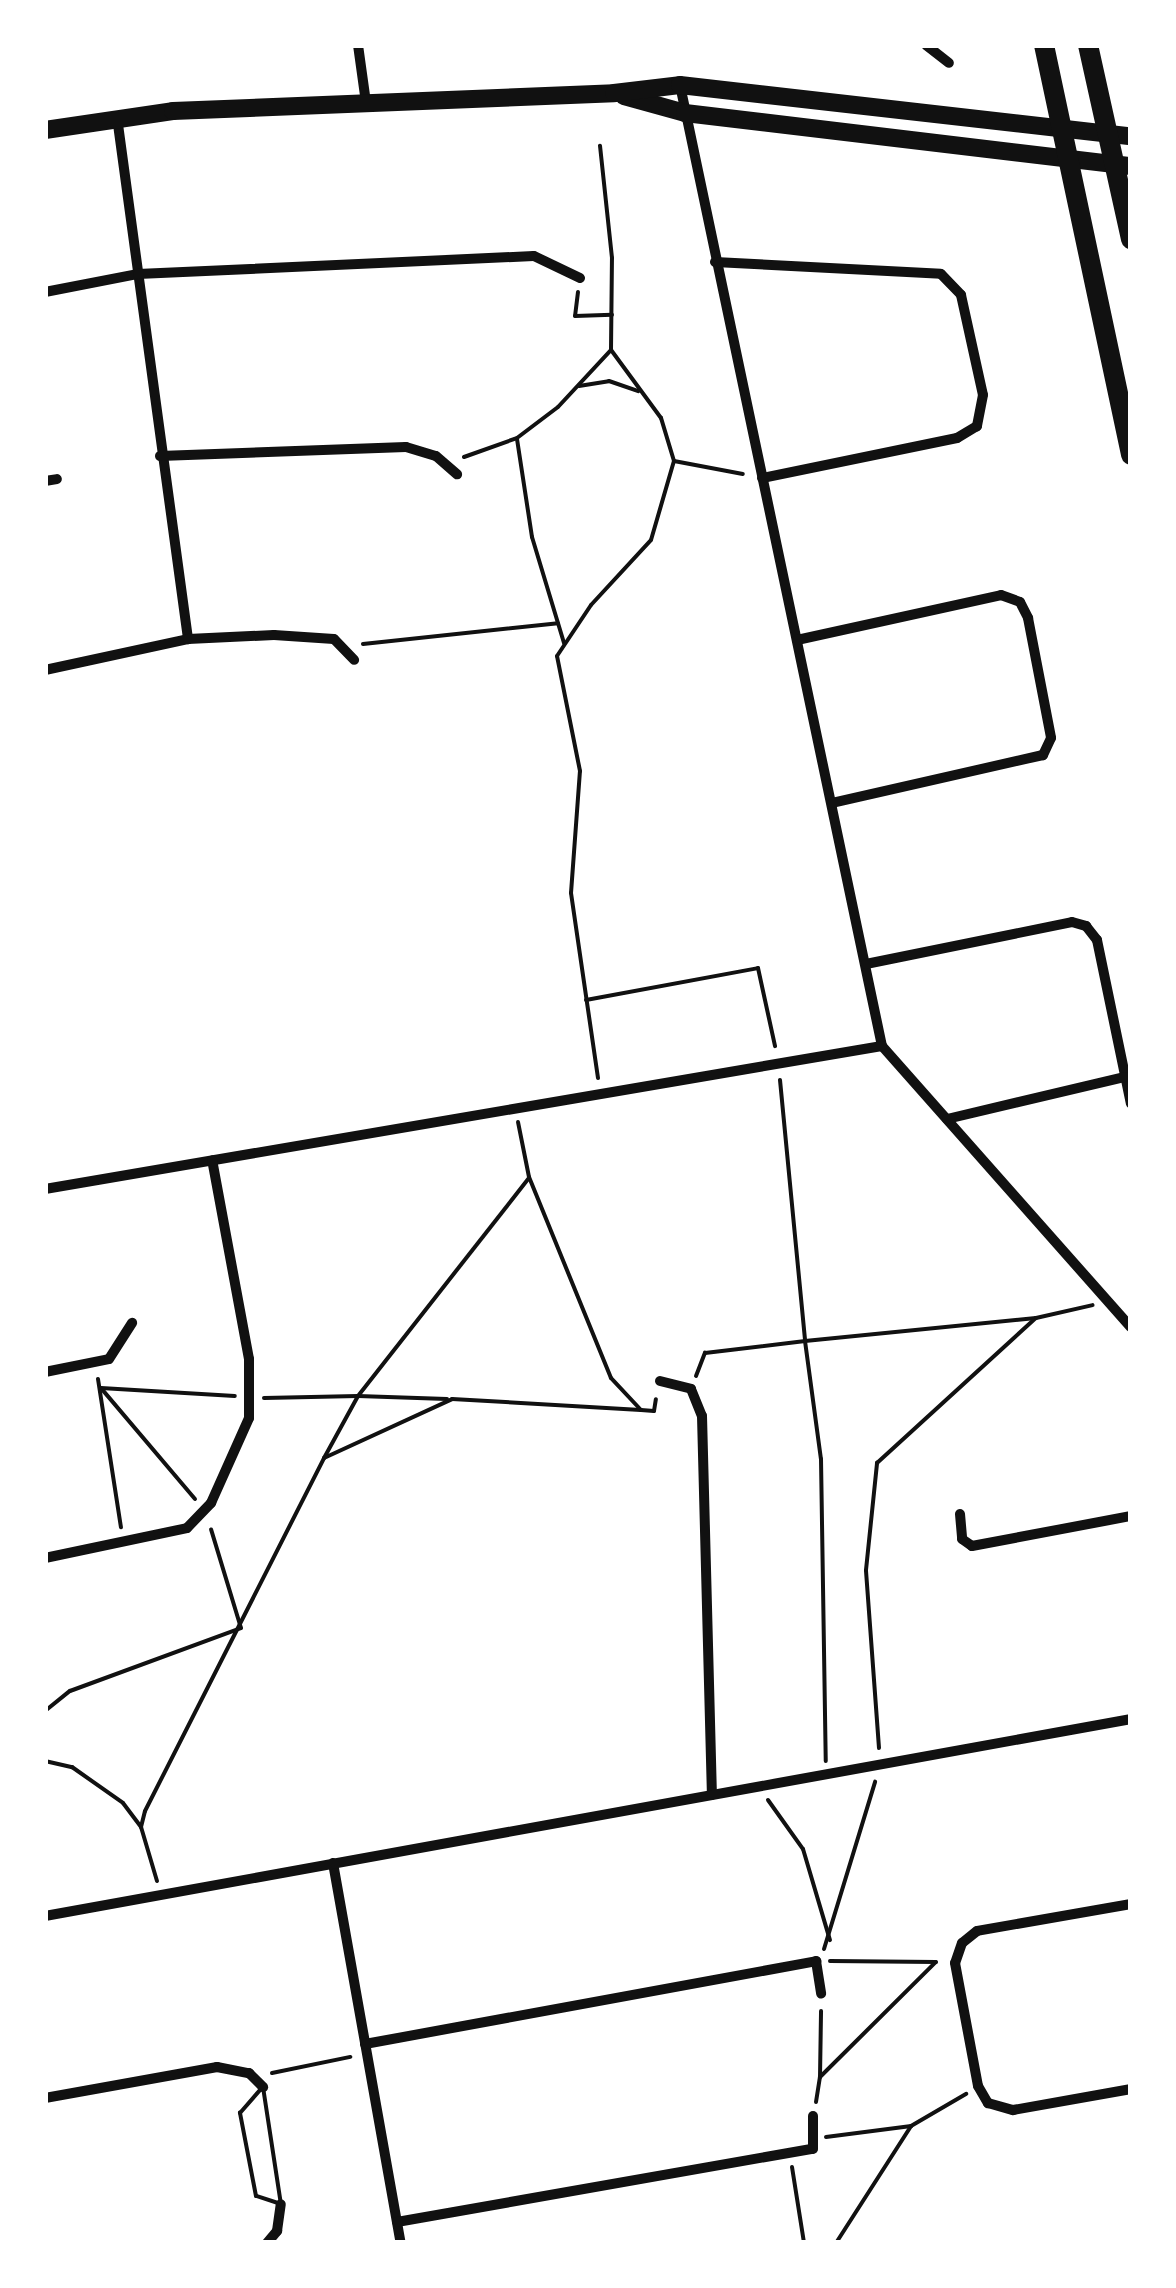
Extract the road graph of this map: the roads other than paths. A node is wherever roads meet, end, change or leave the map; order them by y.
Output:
1 (358, 45) edge
2 (926, 45) edge
3 (1044, 45) edge
4 (1088, 45) edge
5 (949, 63) dead end
6 (680, 85) junction
7 (614, 93) junction
8 (366, 104) junction
9 (685, 113) junction
10 (117, 117) junction
11 (1062, 128) junction
12 (45, 130) edge
13 (1108, 133) junction
14 (1131, 136) edge
15 (1068, 158) junction
16 (1123, 165) edge
17 (1131, 239) edge
18 (715, 262) junction
19 (138, 274) junction
20 (580, 278) road end
21 (45, 292) edge
22 (1131, 455) edge
23 (160, 456) junction
24 (457, 474) dead end
25 (762, 478) junction
26 (188, 639) junction
27 (796, 640) junction
28 (354, 660) dead end
29 (45, 670) edge
30 (832, 803) junction
31 (866, 964) junction
32 (882, 1046) junction
33 (1125, 1076) junction
34 (1131, 1104) edge
35 (947, 1119) junction
36 (212, 1160) junction
37 (45, 1189) edge
38 (132, 1323) dead end
39 (1131, 1327) edge
40 (45, 1372) edge
41 (660, 1380) road end
42 (960, 1514) dead end
43 (1131, 1516) edge
44 (45, 1558) edge
45 (1131, 1719) edge
46 (712, 1795) junction
47 (333, 1863) junction
48 (1131, 1904) edge
49 (45, 1916) edge
50 (821, 1994) road end
51 (365, 2044) junction
52 (262, 2087) road end
53 (1131, 2089) edge
54 (45, 2098) edge
55 (813, 2116) road end
56 (281, 2204) road end
57 (398, 2222) junction
58 (267, 2243) edge
59 (401, 2243) edge

1 - 8 street
2 - 5 street
3 - 11 main road
4 - 13 main road
6 - 7 street
6 - 9 street
6 - 11 street
7 - 8 street
7 - 9 street
8 - 10 street
9 - 15 street
9 - 18 street
10 - 12 street
10 - 19 street
11 - 13 street
11 - 15 main road
13 - 14 street
13 - 16 main road
15 - 16 street
15 - 22 main road
16 - 17 main road
18 - 25 street
18 - 25 street
19 - 20 street
19 - 21 street
19 - 23 street
23 - 24 street
23 - 26 street
25 - 27 street
26 - 28 street
26 - 29 street
27 - 30 street
27 - 30 street
30 - 31 street
31 - 32 street
31 - 33 street
32 - 35 street
32 - 36 street
33 - 34 street
33 - 35 street
35 - 39 street
36 - 37 street
36 - 44 street
38 - 40 street
41 - 46 street
42 - 43 street
45 - 46 street
46 - 47 street
47 - 49 street
47 - 51 street
48 - 53 street
50 - 51 street
51 - 57 street
52 - 54 street
55 - 57 street
56 - 58 street
57 - 59 street

